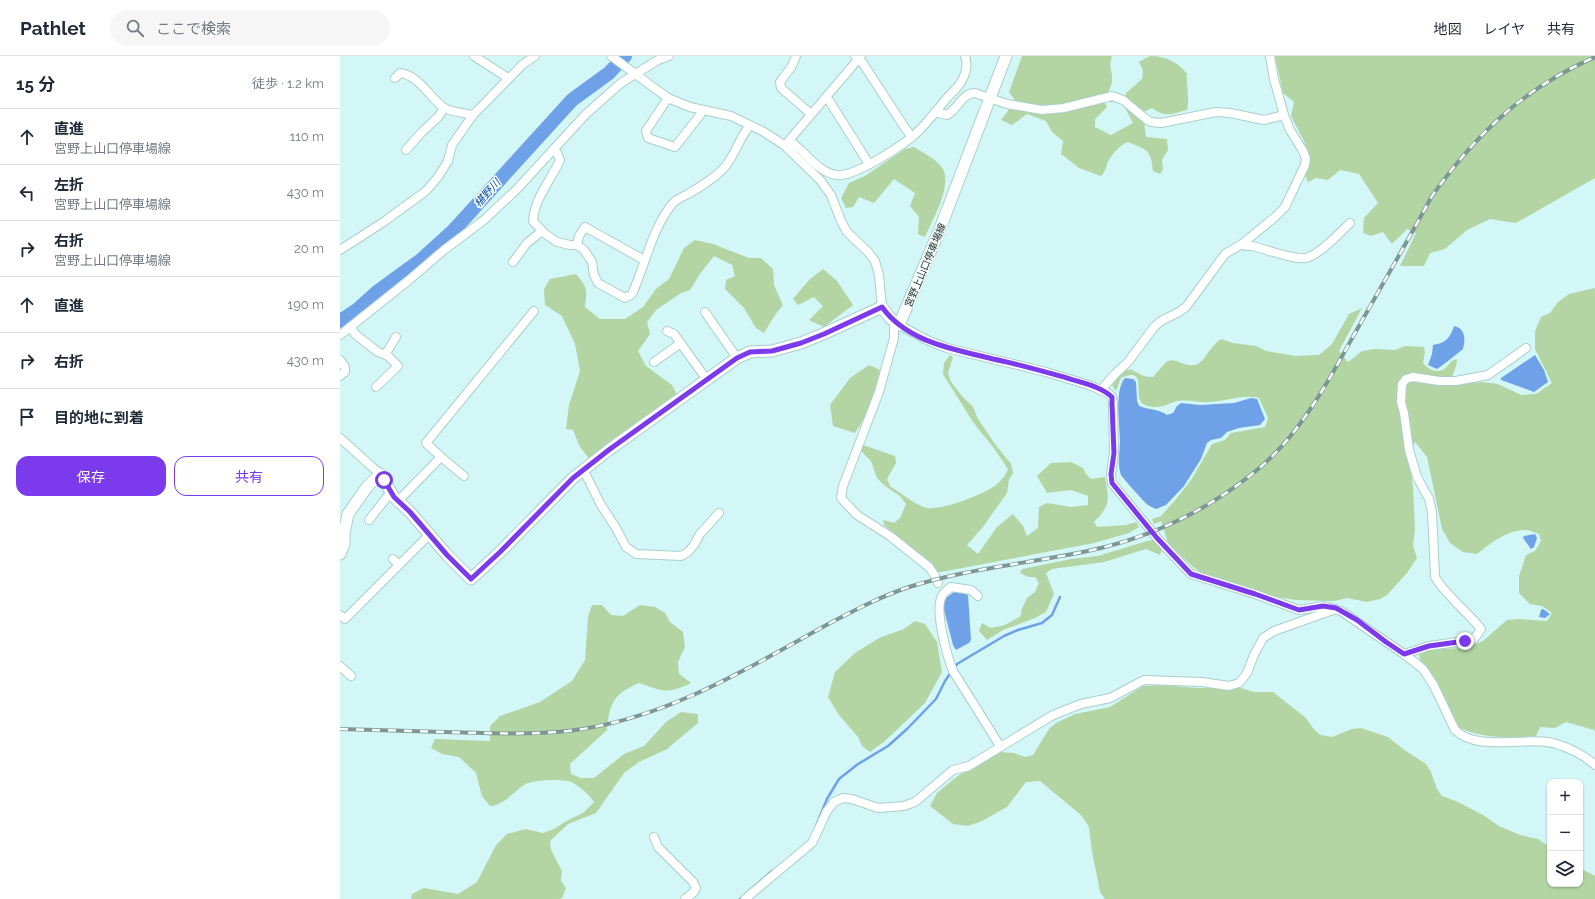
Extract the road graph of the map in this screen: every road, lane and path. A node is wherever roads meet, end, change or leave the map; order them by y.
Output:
1 (474, 56) edge
2 (535, 56) edge
3 (611, 56) edge
4 (668, 56) edge
5 (796, 56) edge
6 (965, 56) edge
7 (1006, 56) edge
8 (1270, 56) edge
9 (858, 57) edge
10 (635, 73) junction
11 (395, 78) dead end
12 (508, 78) junction
13 (826, 97) junction
14 (668, 98) junction
15 (990, 98) junction
16 (444, 108) junction
17 (702, 110) junction
18 (935, 112) junction
19 (811, 114) junction
20 (473, 115) junction
21 (1284, 115) junction
22 (750, 125) junction
23 (912, 136) junction
24 (787, 143) junction
25 (406, 150) dead end
26 (554, 150) junction
27 (869, 164) junction
28 (1350, 224) dead end
29 (542, 231) junction
30 (1242, 244) junction
31 (577, 245) junction
32 (340, 250) edge
33 (644, 260) junction
34 (513, 262) dead end
35 (882, 307) junction
36 (534, 311) dead end
37 (705, 312) dead end
38 (896, 324) junction
39 (350, 327) junction
40 (667, 331) dead end
41 (340, 335) edge
42 (396, 337) dead end
43 (680, 343) junction
44 (1526, 348) dead end
45 (385, 354) junction
46 (737, 358) junction
47 (340, 360) edge
48 (654, 362) dead end
49 (340, 376) edge
50 (707, 380) junction
51 (376, 387) dead end
52 (1101, 390) junction
53 (341, 441) edge
54 (441, 457) junction
55 (584, 471) junction
56 (380, 474) junction
57 (464, 476) dead end
58 (391, 492) junction
59 (398, 501) junction
60 (719, 513) dead end
61 (369, 520) dead end
62 (429, 535) junction
63 (342, 538) edge
64 (340, 554) edge
65 (938, 583) junction
66 (951, 588) junction
67 (942, 596) junction
68 (978, 596) dead end
69 (1336, 608) junction
70 (340, 615) edge
71 (1404, 654) junction
72 (340, 666) edge
73 (351, 676) dead end
74 (1000, 746) junction
75 (1595, 765) edge
76 (654, 837) dead end
77 (685, 899) edge
78 (745, 899) edge

1 - 12 street
2 - 12 street
3 - 10 street
4 - 10 street
5 - 19 street
6 - 18 street
7 - 15 main road, 宮野上山口停車場線
8 - 21 street
9 - 13 street
9 - 23 street
10 - 14 street
10 - 26 street
11 - 16 street
12 - 20 street
13 - 19 street
13 - 27 street
14 - 17 street
14 - 17 street
15 - 18 street
15 - 21 street
15 - 38 main road, 宮野上山口停車場線
16 - 20 street
16 - 25 street
17 - 22 street
18 - 23 street
19 - 24 street
20 - 32 street
21 - 30 street
22 - 24 street
22 - 33 street
23 - 27 street
24 - 27 street
24 - 35 street
26 - 29 street
26 - 39 street
28 - 30 street
29 - 31 street
29 - 34 street
30 - 52 street
31 - 33 street
31 - 33 street
35 - 38 main road
35 - 46 main road
36 - 54 street
37 - 46 street
38 - 52 street
38 - 65 street
39 - 41 street
39 - 45 street
40 - 43 street
42 - 45 street
43 - 48 street
43 - 50 street
44 - 71 street
45 - 51 street
46 - 50 main road
47 - 49 street
50 - 55 main road
52 - 69 street
53 - 56 street
54 - 57 street
54 - 59 street
55 - 60 street
55 - 62 main road
56 - 58 main road
56 - 63 main road
58 - 59 main road
58 - 61 street
59 - 62 main road
62 - 70 street
63 - 64 main road
65 - 66 street
65 - 67 street
66 - 67 street
66 - 68 street
67 - 74 street
69 - 71 street
69 - 74 street
71 - 75 street
72 - 73 street
74 - 78 street
76 - 77 street

